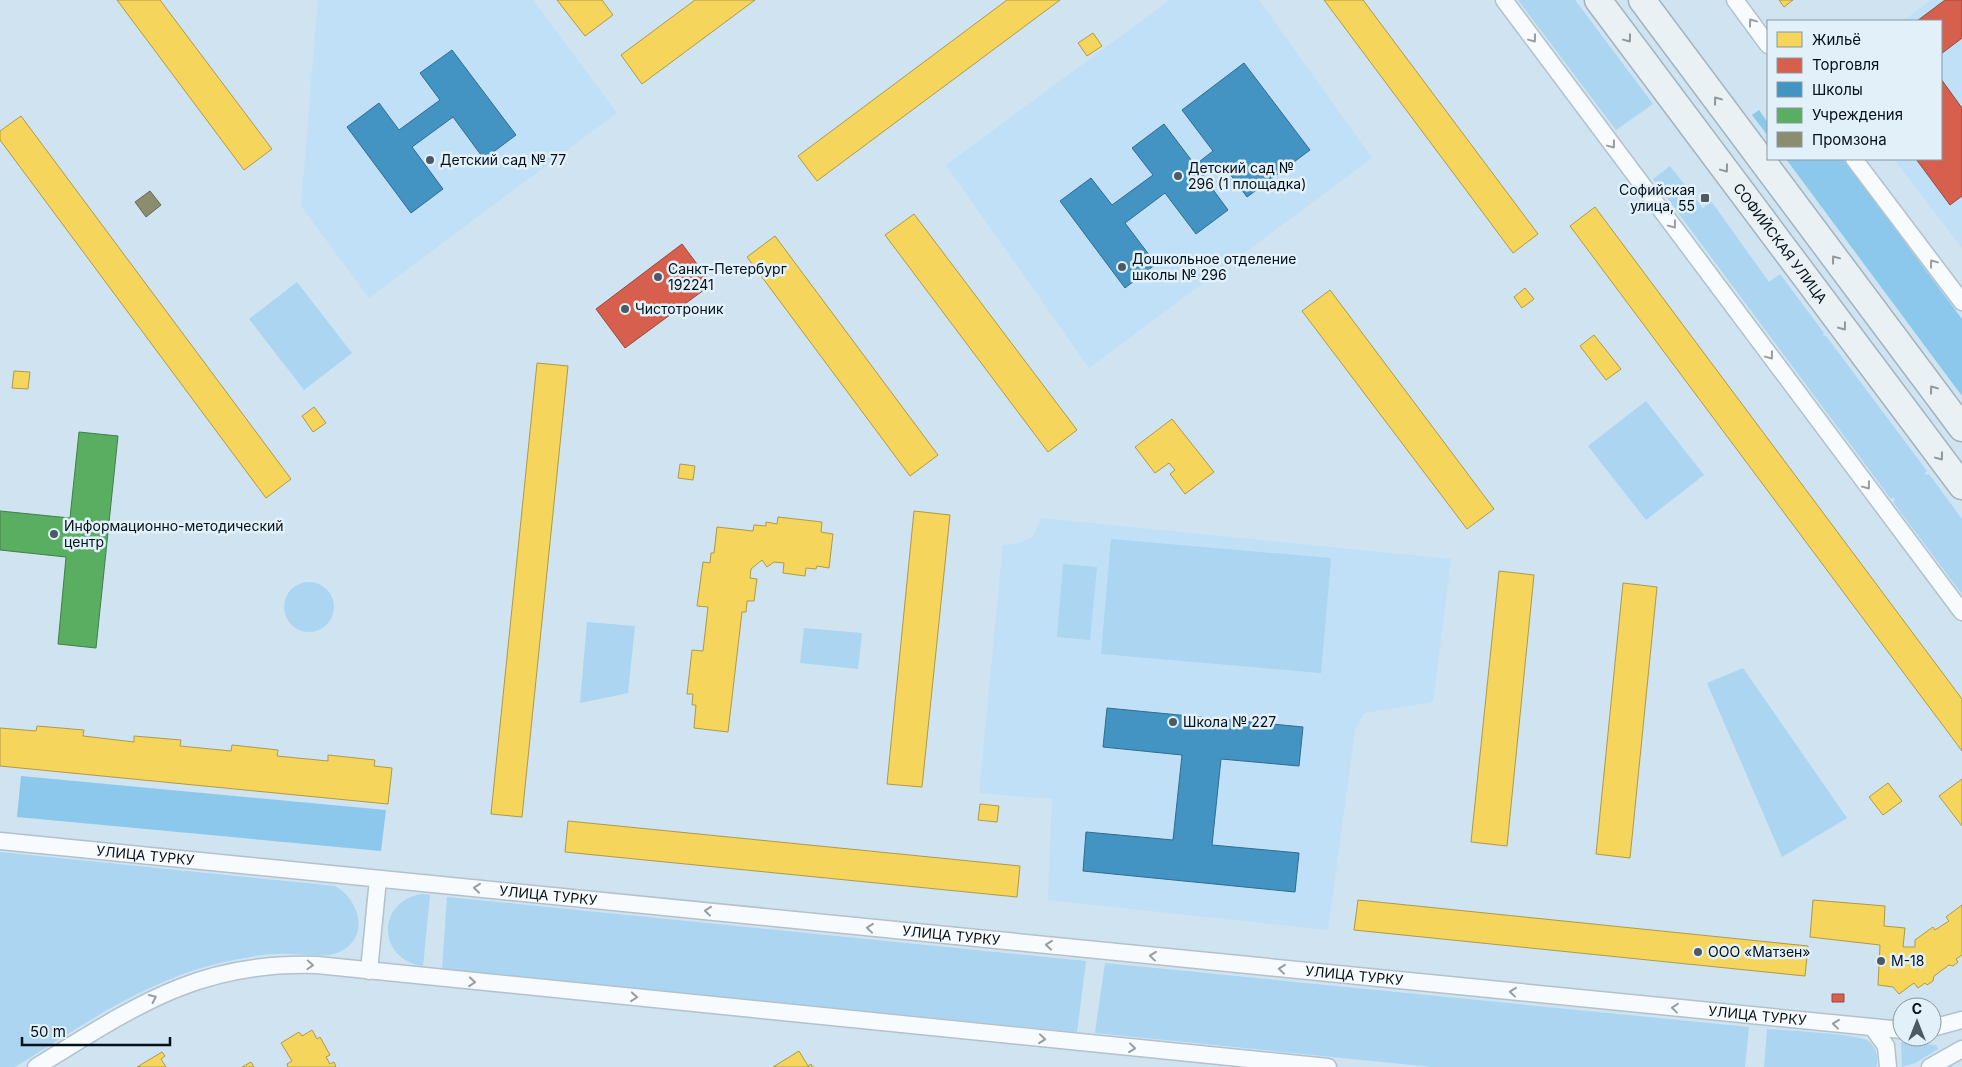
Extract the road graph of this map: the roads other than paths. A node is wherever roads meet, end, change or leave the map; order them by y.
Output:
1 (1504, 0) edge
2 (1598, 0) edge
3 (1642, 0) edge
4 (1735, 0) edge
5 (1767, 44) edge
6 (1855, 160) edge
7 (1962, 302) edge
8 (1962, 428) edge
9 (1962, 486) edge
10 (1962, 612) edge
11 (0, 841) edge
12 (378, 879) junction
13 (369, 971) junction
14 (1962, 1020) edge
15 (1942, 1025) edge
16 (1873, 1028) junction
17 (1892, 1029) edge
18 (1962, 1049) edge
19 (36, 1067) edge
20 (1328, 1067) edge
21 (1888, 1067) edge
22 (1930, 1067) edge

1 -> 10 street
2 -> 9 main road, СОФИЙСКАЯ УЛИЦА
8 -> 3 main road
5 -> 4 street
7 -> 6 street
11 - 12 street, УЛИЦА ТУРКУ
12 - 13 street
16 -> 12 street, УЛИЦА ТУРКУ
19 -> 13 street
13 -> 20 street
14 - 15 street
16 - 17 street, УЛИЦА ТУРКУ
16 - 21 street
18 - 22 street

